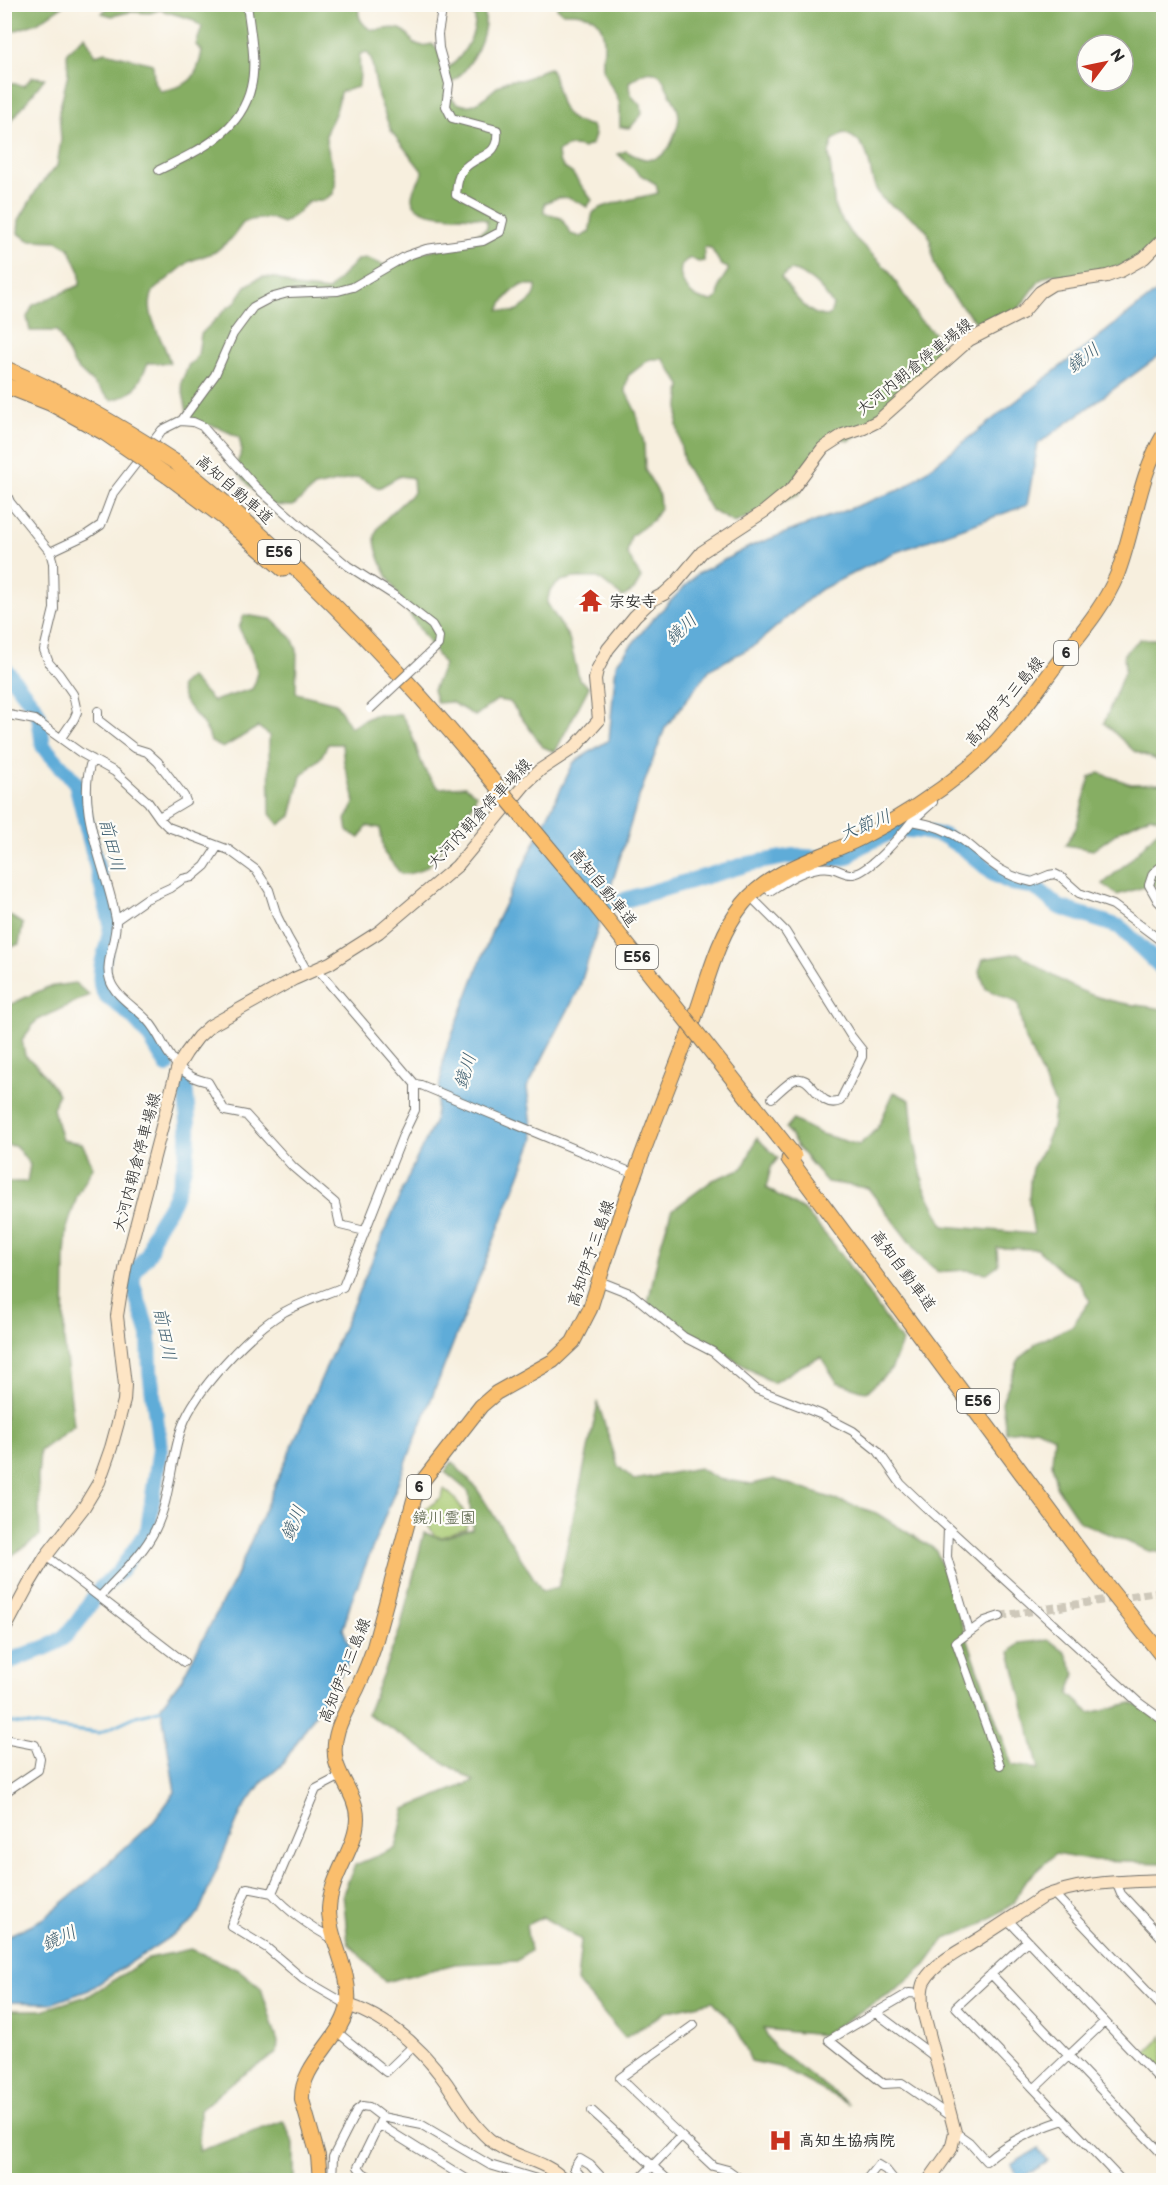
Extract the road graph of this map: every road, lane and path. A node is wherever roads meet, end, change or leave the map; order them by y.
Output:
1 (247, 4) edge
2 (442, 4) edge
3 (159, 170) dead end
4 (1164, 238) edge
5 (4, 368) edge
6 (4, 385) edge
7 (182, 420) junction
8 (1164, 434) edge
9 (4, 488) edge
10 (50, 552) junction
11 (370, 708) dead end
12 (98, 711) dead end
13 (4, 714) edge
14 (57, 735) junction
15 (92, 759) junction
16 (474, 764) junction
17 (931, 795) junction
18 (159, 817) junction
19 (911, 822) junction
20 (218, 846) junction
21 (1164, 864) edge
22 (763, 885) junction
23 (750, 896) junction
24 (1164, 907) edge
25 (116, 920) junction
26 (1164, 943) edge
27 (312, 971) junction
28 (178, 1066) junction
29 (418, 1085) junction
30 (772, 1098) dead end
31 (791, 1157) junction
32 (635, 1174) junction
33 (365, 1231) junction
34 (599, 1281) junction
35 (948, 1528) junction
36 (46, 1556) junction
37 (100, 1597) junction
38 (999, 1616) tunnel mouth
39 (4, 1631) edge
40 (969, 1631) junction
41 (1164, 1645) edge
42 (1164, 1658) edge
43 (184, 1662) dead end
44 (1164, 1721) edge
45 (4, 1739) edge
46 (1000, 1765) dead end
47 (341, 1776) junction
48 (4, 1793) edge
49 (1164, 1880) edge
50 (1116, 1882) junction
51 (272, 1893) junction
52 (1053, 1893) junction
53 (1008, 1920) junction
54 (1164, 1940) edge
55 (335, 1941) junction
56 (1027, 1941) junction
57 (992, 1974) junction
58 (921, 1994) junction
59 (348, 2005) junction
60 (1164, 2009) edge
61 (875, 2012) junction
62 (1104, 2022) junction
63 (694, 2025) dead end
64 (336, 2031) junction
65 (414, 2045) junction
66 (1069, 2056) junction
67 (936, 2058) junction
68 (1164, 2084) edge
69 (1035, 2088) junction
70 (592, 2111) dead end
71 (951, 2117) junction
72 (1064, 2120) junction
73 (381, 2121) junction
74 (956, 2132) junction
75 (681, 2136) junction
76 (1164, 2156) edge
77 (653, 2167) junction
78 (320, 2181) edge
79 (332, 2181) edge
80 (375, 2181) edge
81 (468, 2181) edge
82 (540, 2181) edge
83 (564, 2181) edge
84 (584, 2181) edge
85 (604, 2181) edge
86 (639, 2181) edge
87 (668, 2181) edge
88 (742, 2181) edge
89 (866, 2181) edge
90 (894, 2181) edge
91 (929, 2181) edge
92 (1121, 2181) edge

1 - 3 street
2 - 7 street
4 - 27 main road, 大河内朝倉停車場線
5 - 16 highway, 高知自動車道 / E56, bridge
6 - 16 highway, 高知自動車道 / E56, bridge
7 - 10 street
7 - 11 street, bridge
8 - 17 main road, 高知伊予三島線 / 6
9 - 10 street
10 - 14 street
12 - 18 street
13 - 14 street
14 - 15 street
15 - 18 street
15 - 25 street
16 - 31 highway, 高知自動車道 / E56, bridge
17 - 19 street
17 - 22 main road, 高知伊予三島線 / 6
18 - 20 street
19 - 22 street
19 - 26 street
20 - 25 street
20 - 27 street
21 - 24 street
22 - 23 main road, 高知伊予三島線 / 6
23 - 30 street
23 - 32 main road, 高知伊予三島線 / 6
25 - 28 street
27 - 28 main road, 大河内朝倉停車場線
27 - 29 street
28 - 33 street
28 - 36 main road, 大河内朝倉停車場線
29 - 32 street
29 - 33 street
31 - 41 highway, 高知自動車道 / E56
31 - 42 highway, E56
32 - 34 main road, 高知伊予三島線 / 6
33 - 37 street
34 - 35 street
34 - 47 main road, 高知伊予三島線 / 6
35 - 40 street
35 - 44 street
36 - 37 street
36 - 39 main road, 大河内朝倉停車場線
37 - 43 street
38 - 40 street
40 - 46 street
45 - 48 street
47 - 51 street
47 - 55 main road, 高知伊予三島線 / 6
49 - 50 main road
50 - 52 main road
50 - 54 street
51 - 55 street
51 - 59 street
52 - 53 main road
52 - 60 street
53 - 56 street
53 - 58 main road
55 - 59 main road, 高知伊予三島線 / 6
56 - 57 street
56 - 62 street
57 - 66 street
57 - 69 street
58 - 61 street
58 - 67 main road
59 - 64 main road
59 - 65 main road
61 - 67 street
61 - 71 street
62 - 66 street
62 - 68 street
63 - 75 street
64 - 65 street
64 - 78 main road
65 - 83 main road
66 - 69 street
66 - 76 street
67 - 71 main road
69 - 72 street
70 - 77 street
71 - 74 main road
72 - 74 street
72 - 92 street
73 - 79 street
73 - 80 street
73 - 81 street
73 - 82 street
74 - 91 main road
75 - 77 street
75 - 88 street
77 - 86 street
77 - 87 street
84 - 85 street
89 - 90 street

